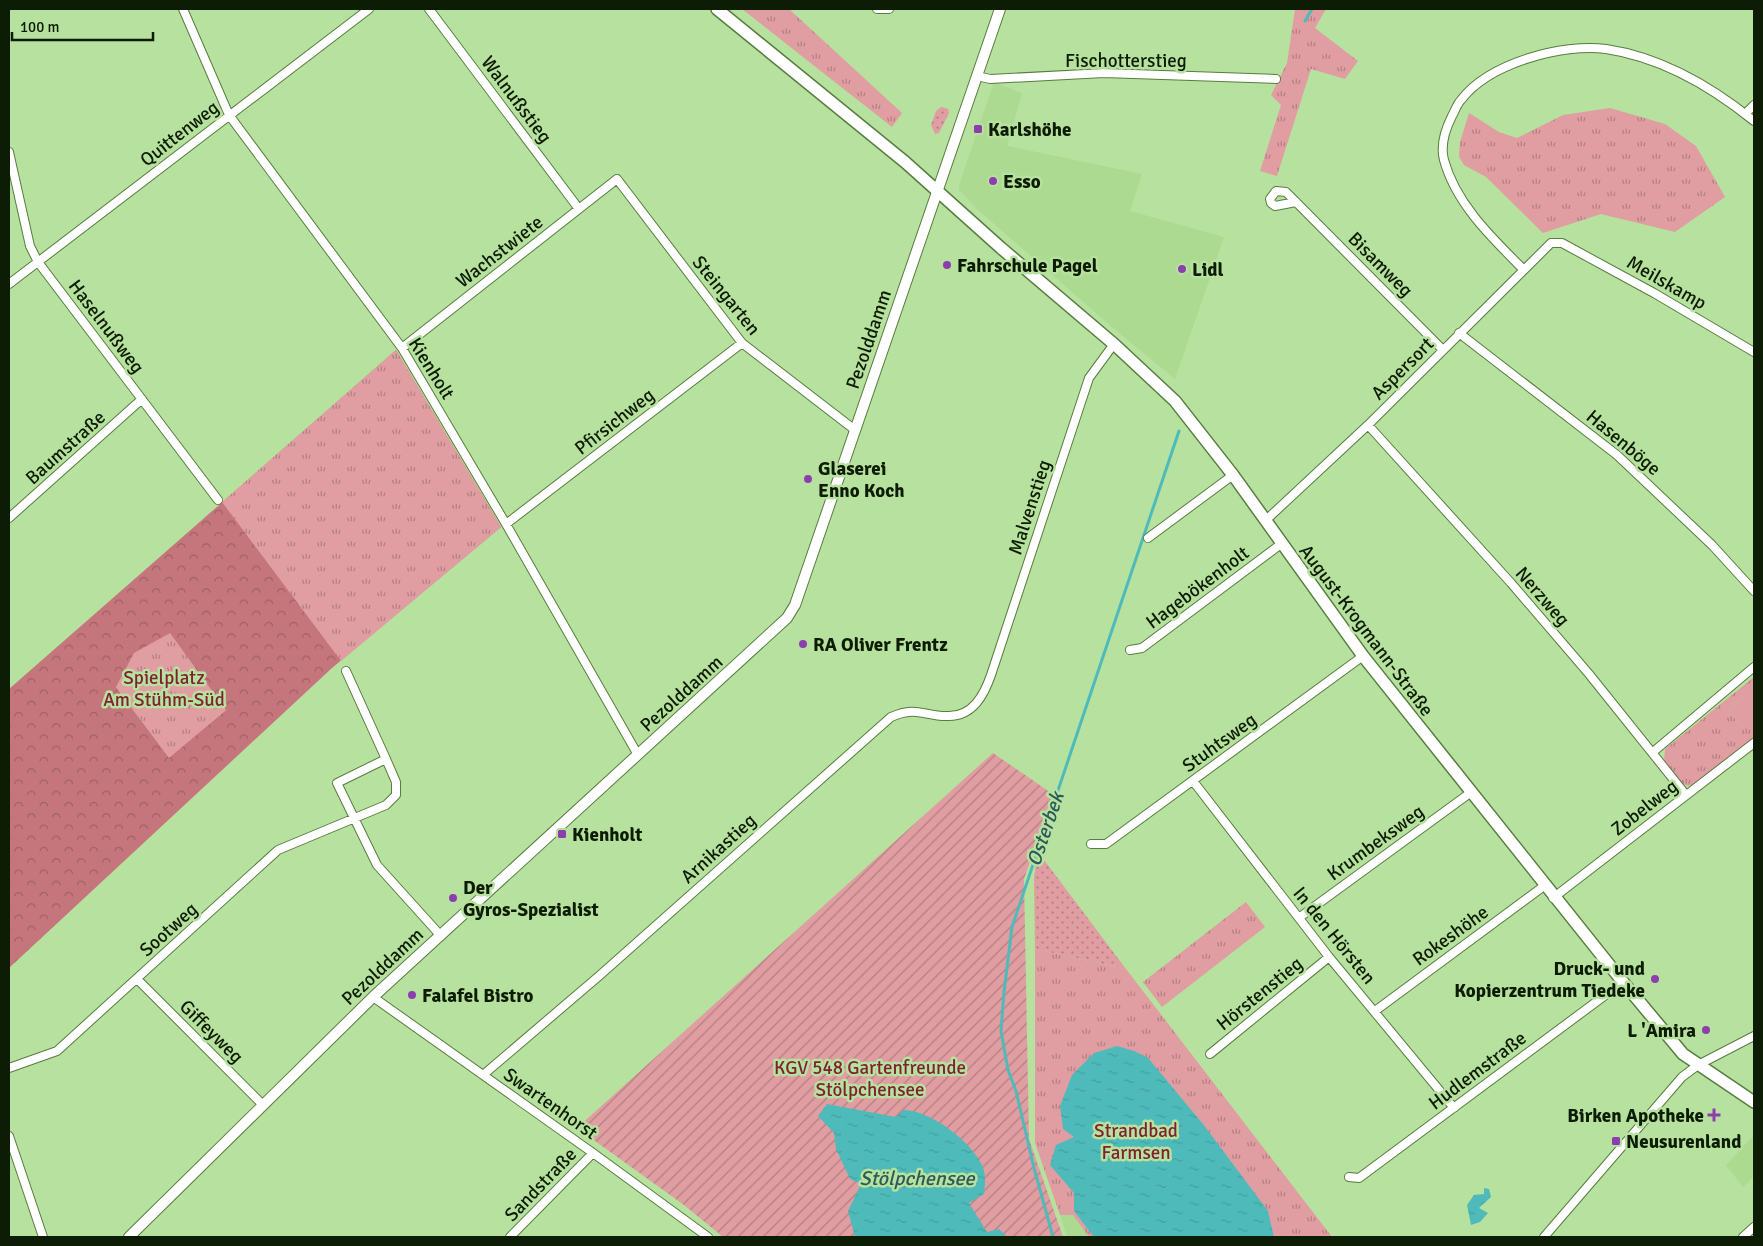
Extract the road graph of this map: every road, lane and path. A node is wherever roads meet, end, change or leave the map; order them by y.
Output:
1 (183, 9) edge
2 (369, 9) edge
3 (428, 9) edge
4 (717, 9) edge
5 (877, 9) edge
6 (889, 9) edge
7 (1000, 9) edge
8 (977, 76) junction
9 (1276, 79) dead end
10 (1754, 105) edge
11 (1745, 114) junction
12 (229, 115) junction
13 (1754, 121) edge
14 (9, 152) edge
15 (617, 179) joint
16 (938, 191) junction
17 (1296, 202) dead end
18 (579, 209) junction
19 (1562, 243) joint
20 (38, 262) junction
21 (1523, 269) junction
22 (9, 284) edge
23 (1459, 333) junction
24 (742, 344) junction
25 (1114, 344) junction
26 (402, 348) junction
27 (1442, 349) junction
28 (1754, 352) edge
29 (142, 400) junction
30 (1368, 425) junction
31 (855, 430) junction
32 (1233, 474) junction
33 (218, 500) dead end
34 (9, 518) edge
35 (1265, 521) junction
36 (506, 524) junction
37 (1148, 538) dead end
38 (1281, 544) junction
39 (1754, 591) edge
40 (1130, 650) dead end
41 (1363, 656) junction
42 (1754, 666) edge
43 (346, 671) dead end
44 (987, 687) joint
45 (1754, 743) edge
46 (1653, 752) junction
47 (638, 755) junction
48 (386, 759) junction
49 (1193, 781) junction
50 (1470, 793) junction
51 (1686, 795) junction
52 (353, 819) junction
53 (1091, 844) dead end
54 (1544, 886) junction
55 (1553, 898) junction
56 (1300, 917) junction
57 (441, 936) junction
58 (1329, 957) junction
59 (137, 979) junction
60 (1622, 982) junction
61 (373, 997) junction
62 (1375, 1011) junction
63 (1754, 1036) edge
64 (1210, 1054) dead end
65 (1698, 1065) junction
66 (9, 1068) edge
67 (482, 1075) junction
68 (1754, 1102) edge
69 (263, 1105) junction
70 (1454, 1108) junction
71 (9, 1136) edge
72 (593, 1153) junction
73 (1349, 1177) dead end
74 (43, 1237) edge
75 (129, 1237) edge
76 (510, 1237) edge
77 (708, 1237) edge
78 (1544, 1237) edge

1 - 12 street, Kienholt
2 - 12 street, Quittenweg
3 - 18 street, Walnußstieg
4 - 16 main road
5 - 6 street
7 - 8 street, Pezolddamm
8 - 9 street, Fischotterstieg
8 - 16 street, Pezolddamm
10 - 11 street
11 - 13 street
11 - 21 street
12 - 20 street, Quittenweg
12 - 26 street, Kienholt
14 - 20 street, Haselnußweg
15 - 18 street, Wachstwiete
15 - 24 street, Steingarten
16 - 25 main road, August-Krogmann-Straße
16 - 31 street, Pezolddamm
17 - 27 street, Bisamweg
18 - 26 street, Wachstwiete
19 - 21 street, Aspersort
19 - 28 street, Meilskamp
20 - 22 street, Quittenweg
20 - 29 street, Haselnußweg
21 - 23 street, Aspersort
23 - 27 street, Aspersort
23 - 39 street, Hasenböge
24 - 31 street, Steingarten
24 - 36 street, Pfirsichweg
25 - 32 main road, August-Krogmann-Straße
25 - 44 street, Malvenstieg
26 - 36 street, Kienholt
27 - 30 street, Aspersort
29 - 33 street, Haselnußweg
29 - 34 street, Baumstraße
30 - 35 street, Aspersort
30 - 46 street, Nerzweg
31 - 47 street, Pezolddamm
32 - 35 main road, August-Krogmann-Straße
32 - 37 street
35 - 38 main road, August-Krogmann-Straße
36 - 47 street, Kienholt
38 - 40 street, Hagebökenholt
38 - 41 main road, August-Krogmann-Straße
41 - 49 street, Stuhtsweg
41 - 50 main road, August-Krogmann-Straße
42 - 46 street, Zobelweg
43 - 48 street
44 - 67 street, Arnikastieg
45 - 51 street, Zobelweg
46 - 51 street, Nerzweg
47 - 57 street, Pezolddamm
48 - 52 street, Sootweg
48 - 52 street
49 - 53 street, Stuhtsweg
49 - 56 street, In den Hörsten
50 - 54 main road, August-Krogmann-Straße
50 - 56 street, Krumbeksweg
51 - 55 street, Zobelweg
52 - 57 street
52 - 59 street, Sootweg
54 - 55 main road, August-Krogmann-Straße
54 - 62 street, Rokeshöhe
55 - 60 main road, August-Krogmann-Straße
56 - 58 street, In den Hörsten
57 - 61 street, Pezolddamm
58 - 62 street, In den Hörsten
58 - 64 street, Hörstenstieg
59 - 66 street, Sootweg
59 - 69 street, Giffeyweg
60 - 65 main road, August-Krogmann-Straße
60 - 70 street, Hudlemstraße
61 - 67 street, Swartenhorst
61 - 69 street, Pezolddamm
62 - 70 street, In den Hörsten
63 - 65 street
65 - 68 main road, August-Krogmann-Straße
65 - 78 street
67 - 72 street, Swartenhorst
69 - 75 street, Pezolddamm
70 - 73 street, Hudlemstraße
71 - 74 street
72 - 76 street, Sandstraße
72 - 77 street, Swartenhorst

